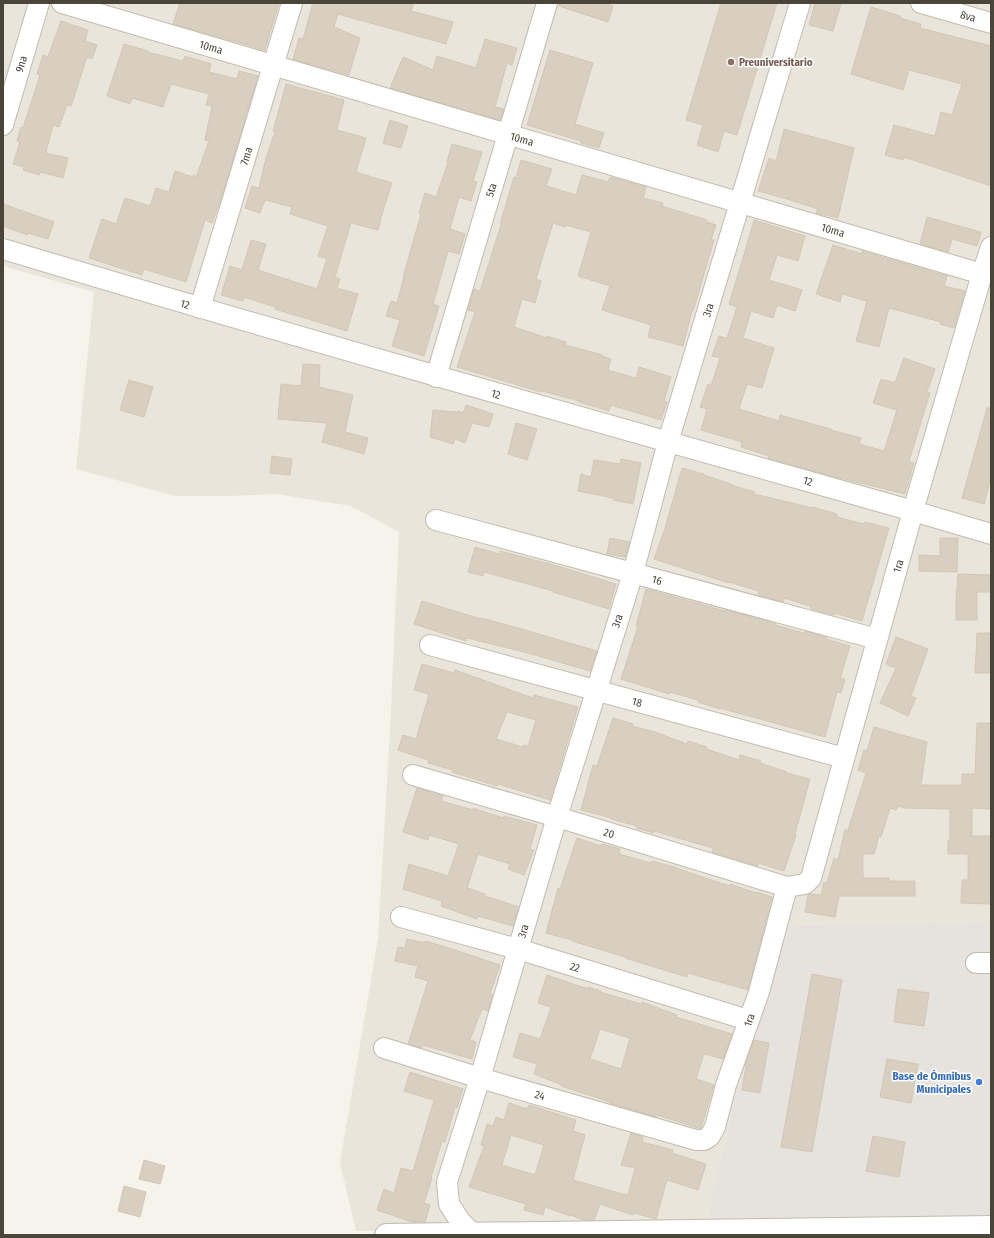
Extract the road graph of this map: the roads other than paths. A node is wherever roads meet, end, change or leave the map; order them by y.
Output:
1 (39, 3) edge
2 (62, 3) edge
3 (292, 3) edge
4 (547, 3) edge
5 (800, 3) edge
6 (921, 3) edge
7 (991, 23) edge
8 (273, 65) junction
9 (3, 125) edge
10 (508, 134) junction
11 (740, 203) junction
12 (991, 247) edge
13 (3, 249) edge
14 (982, 274) junction
15 (200, 308) junction
16 (436, 377) junction
17 (668, 442) junction
18 (913, 511) junction
19 (436, 520) dead end
20 (991, 534) edge
21 (633, 573) junction
22 (877, 639) junction
23 (430, 645) dead end
24 (596, 690) junction
25 (844, 758) junction
26 (413, 775) dead end
27 (557, 817) junction
28 (796, 886) junction
29 (402, 917) dead end
30 (518, 949) junction
31 (748, 1020) junction
32 (384, 1048) dead end
33 (480, 1078) junction
34 (696, 1140) joint
35 (991, 1226) edge
36 (671, 1232) edge
37 (472, 1233) junction
38 (385, 1234) edge

1 - 9 street, 9na
2 - 8 street, 10ma
3 - 8 street, 7ma
4 - 10 street, 5ta
5 - 11 street, 3ra
6 - 7 street, 8va
8 - 10 street, 10ma
8 - 15 street, 7ma
10 - 11 street, 10ma
10 - 16 street, 5ta
11 - 14 street, 10ma
11 - 17 street, 3ra
12 - 14 street, 1ra
13 - 15 street, 12
14 - 18 street, 1ra
15 - 16 street, 12
16 - 17 street, 12
17 - 18 street, 12
17 - 21 street, 3ra
18 - 20 street, 12
18 - 22 street, 1ra
19 - 21 street, 16
21 - 22 street, 16
21 - 24 street, 3ra
22 - 25 street, 1ra
23 - 24 street, 18
24 - 25 street, 18
24 - 27 street, 3ra
25 - 28 street, 1ra
26 - 27 street, 20
27 - 28 street, 20
27 - 30 street, 3ra
28 - 31 street, 1ra
29 - 30 street, 22
30 - 31 street, 22
30 - 33 street, 3ra
31 - 34 street, 1ra
32 - 33 street, 24
33 - 34 street, 24
33 - 37 street, 3ra
35 - 36 street
36 - 37 street
37 - 38 street

